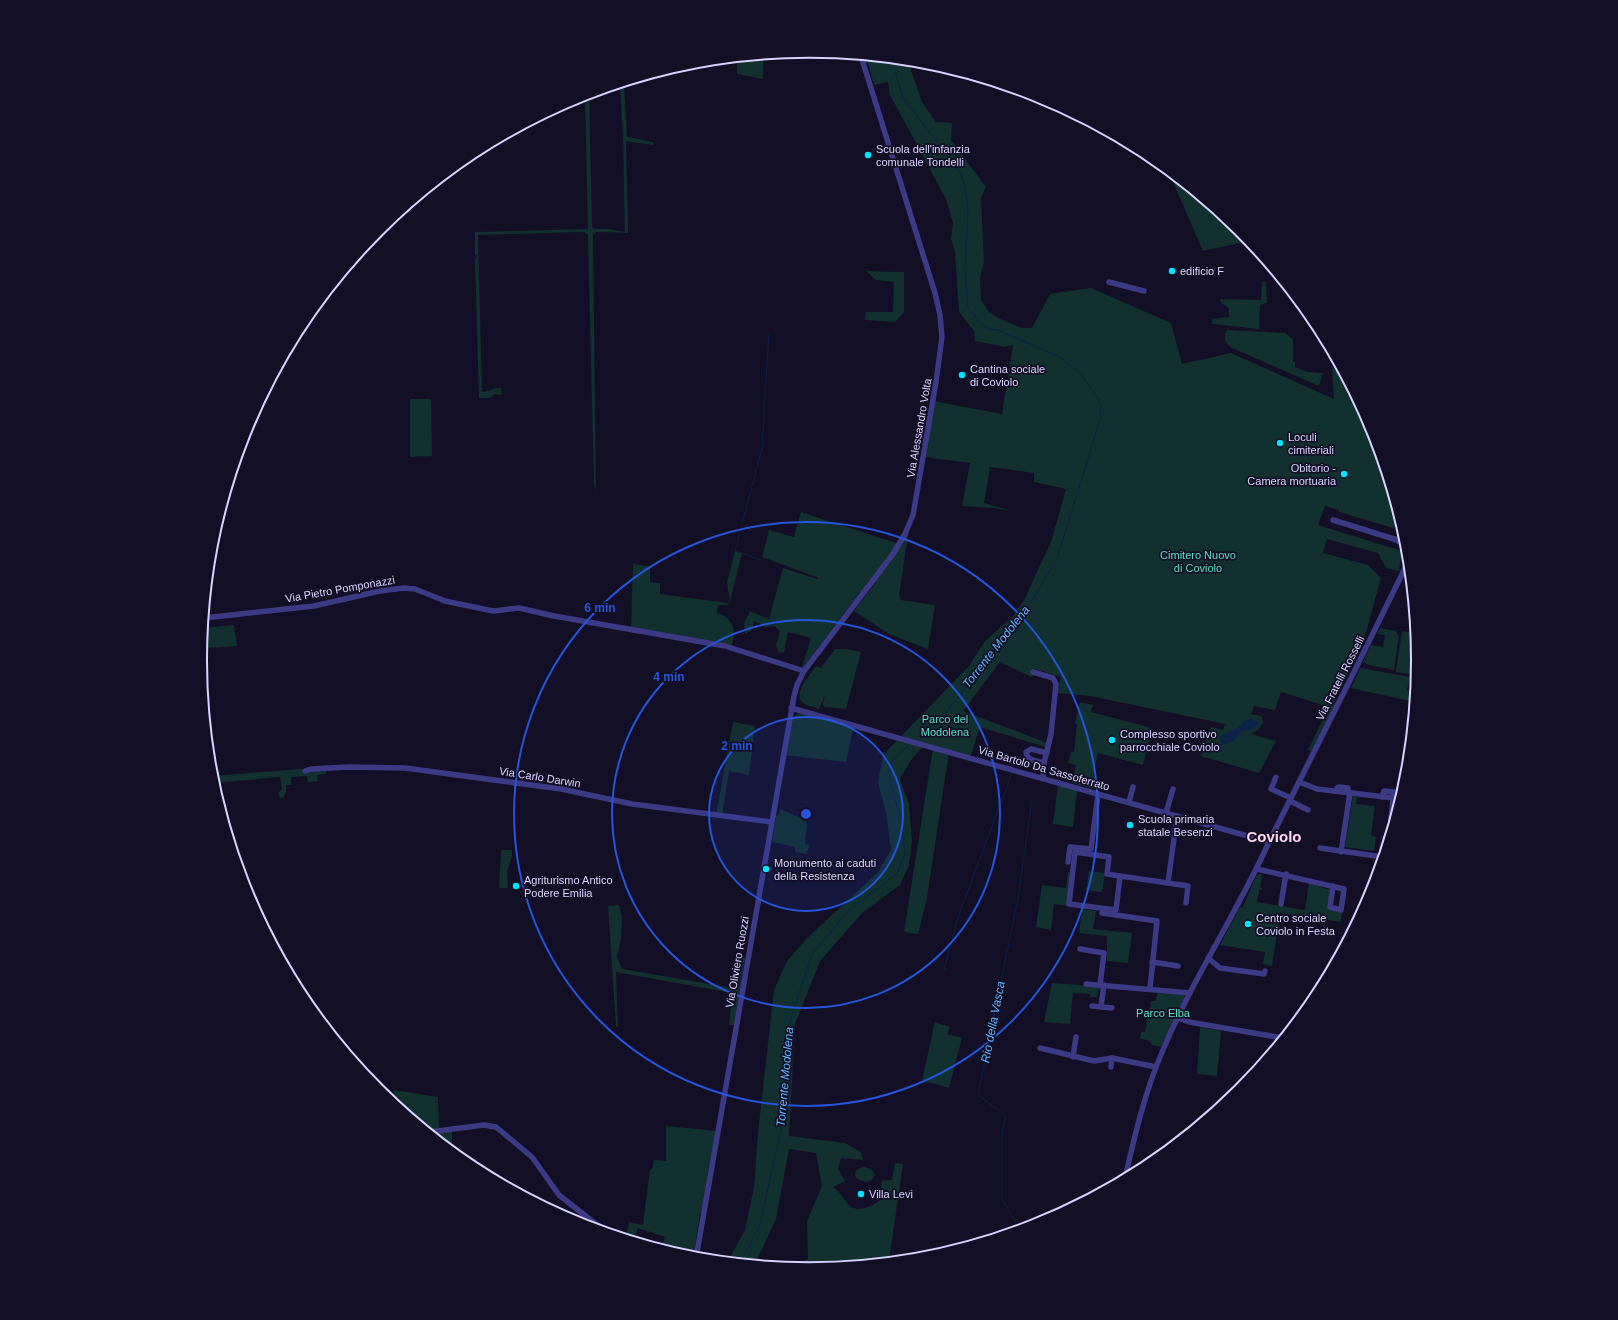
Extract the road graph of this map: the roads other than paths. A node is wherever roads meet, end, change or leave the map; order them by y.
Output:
1 (862, 60) edge
2 (1109, 282) dead end
3 (1144, 291) dead end
4 (1333, 520) dead end
5 (1394, 539) junction
6 (1398, 539) edge
7 (1399, 541) edge
8 (1404, 570) edge
9 (208, 618) edge
10 (804, 671) junction
11 (1033, 672) dead end
12 (791, 708) junction
13 (1047, 753) junction
14 (1044, 763) junction
15 (305, 771) dead end
16 (1276, 777) dead end
17 (1043, 778) junction
18 (1299, 782) junction
19 (1134, 787) dead end
20 (1173, 789) dead end
21 (1349, 793) junction
22 (1098, 794) junction
23 (1394, 798) edge
24 (1290, 800) junction
25 (1129, 802) junction
26 (1308, 810) dead end
27 (1166, 812) junction
28 (1177, 816) junction
29 (771, 822) junction
30 (1269, 842) junction
31 (1320, 848) dead end
32 (1341, 852) junction
33 (1378, 857) edge
34 (1068, 862) dead end
35 (1257, 869) junction
36 (1286, 874) junction
37 (1120, 876) junction
38 (1168, 883) junction
39 (1334, 886) dead end
40 (1186, 903) dead end
41 (1281, 904) dead end
42 (1102, 913) dead end
43 (1080, 949) dead end
44 (1208, 958) junction
45 (1152, 962) junction
46 (1178, 966) dead end
47 (1265, 971) dead end
48 (1086, 984) dead end
49 (1102, 985) junction
50 (1150, 988) junction
51 (1190, 993) junction
52 (1092, 1006) dead end
53 (1101, 1006) junction
54 (1112, 1008) dead end
55 (1178, 1018) junction
56 (1076, 1037) dead end
57 (1278, 1037) edge
58 (1040, 1048) dead end
59 (1073, 1056) junction
60 (1112, 1058) junction
61 (1111, 1067) dead end
62 (1156, 1067) junction
63 (435, 1131) edge
64 (1127, 1171) edge
65 (592, 1221) edge
66 (697, 1251) edge

1 - 10 street, Via Alessandro Volta
2 - 3 street
4 - 5 street
5 - 6 street
5 - 7 street
8 - 18 street, Via Fratelli Rosselli
9 - 10 street, Via Pietro Pomponazzi
10 - 12 street, Via Oliviero Ruozzi
11 - 13 street
12 - 17 street, Via Bartolo Da Sassoferrato
12 - 29 street, Via Oliviero Ruozzi
13 - 14 street
13 - 14 street
14 - 17 street
15 - 29 street, Via Carlo Darwin
16 - 24 street
17 - 22 street, Via Bartolo Da Sassoferrato
18 - 21 street
18 - 24 street, Via Fratelli Rosselli
19 - 25 street
20 - 27 street
21 - 23 street
21 - 32 street
22 - 25 street, Via Bartolo Da Sassoferrato
22 - 34 street
24 - 26 street
24 - 30 street, Via Fratelli Rosselli
25 - 27 street, Via Bartolo Da Sassoferrato
27 - 28 street, Via Bartolo Da Sassoferrato
28 - 30 street, Via Bartolo Da Sassoferrato
28 - 38 street
29 - 66 street, Via Oliviero Ruozzi
30 - 35 street, Via Fratelli Rosselli
31 - 32 street
32 - 33 street
35 - 36 street
35 - 44 street, Via Fratelli Rosselli
36 - 39 street
36 - 41 street
37 - 37 street
37 - 38 street
38 - 40 street
42 - 45 street
43 - 49 street
44 - 47 street
44 - 51 street, Via Fratelli Rosselli
45 - 46 street
45 - 50 street
48 - 49 street
49 - 50 street
49 - 53 street
50 - 51 street
51 - 55 street, Via Fratelli Rosselli
52 - 53 street
53 - 54 street
55 - 57 street
55 - 62 street, Via Fratelli Rosselli
56 - 59 street
58 - 59 street
59 - 60 street
60 - 61 street
60 - 62 street
62 - 64 street, Via Fratelli Rosselli
63 - 65 street

